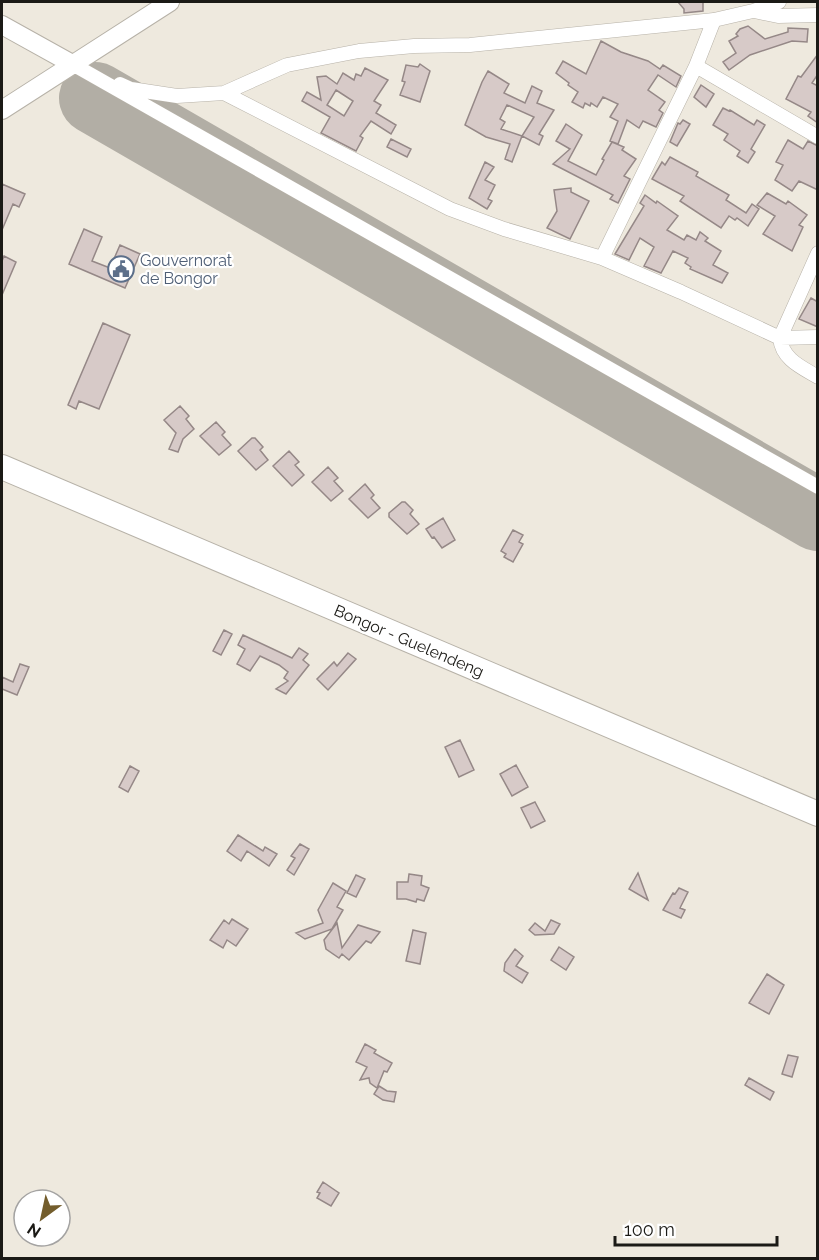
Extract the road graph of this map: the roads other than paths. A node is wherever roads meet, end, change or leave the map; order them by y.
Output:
1 (170, 2) edge
2 (779, 2) edge
3 (753, 11) junction
4 (818, 15) edge
5 (714, 20) junction
6 (2, 25) edge
7 (74, 65) junction
8 (696, 66) junction
9 (224, 93) junction
10 (2, 110) edge
11 (818, 137) edge
12 (818, 253) edge
13 (602, 258) junction
14 (780, 338) junction
15 (818, 338) edge
16 (818, 376) edge
17 (2, 467) edge
18 (818, 487) edge
19 (818, 814) edge

1 - 7 street
2 - 3 street
3 - 4 street
3 - 5 street
5 - 8 street
5 - 9 street
6 - 7 street
7 - 9 street
7 - 10 street
7 - 18 street
8 - 11 street
8 - 13 street
9 - 13 street
12 - 14 street
13 - 14 street
14 - 15 street
14 - 16 street
17 - 19 highway, Bongor - Guelendeng

